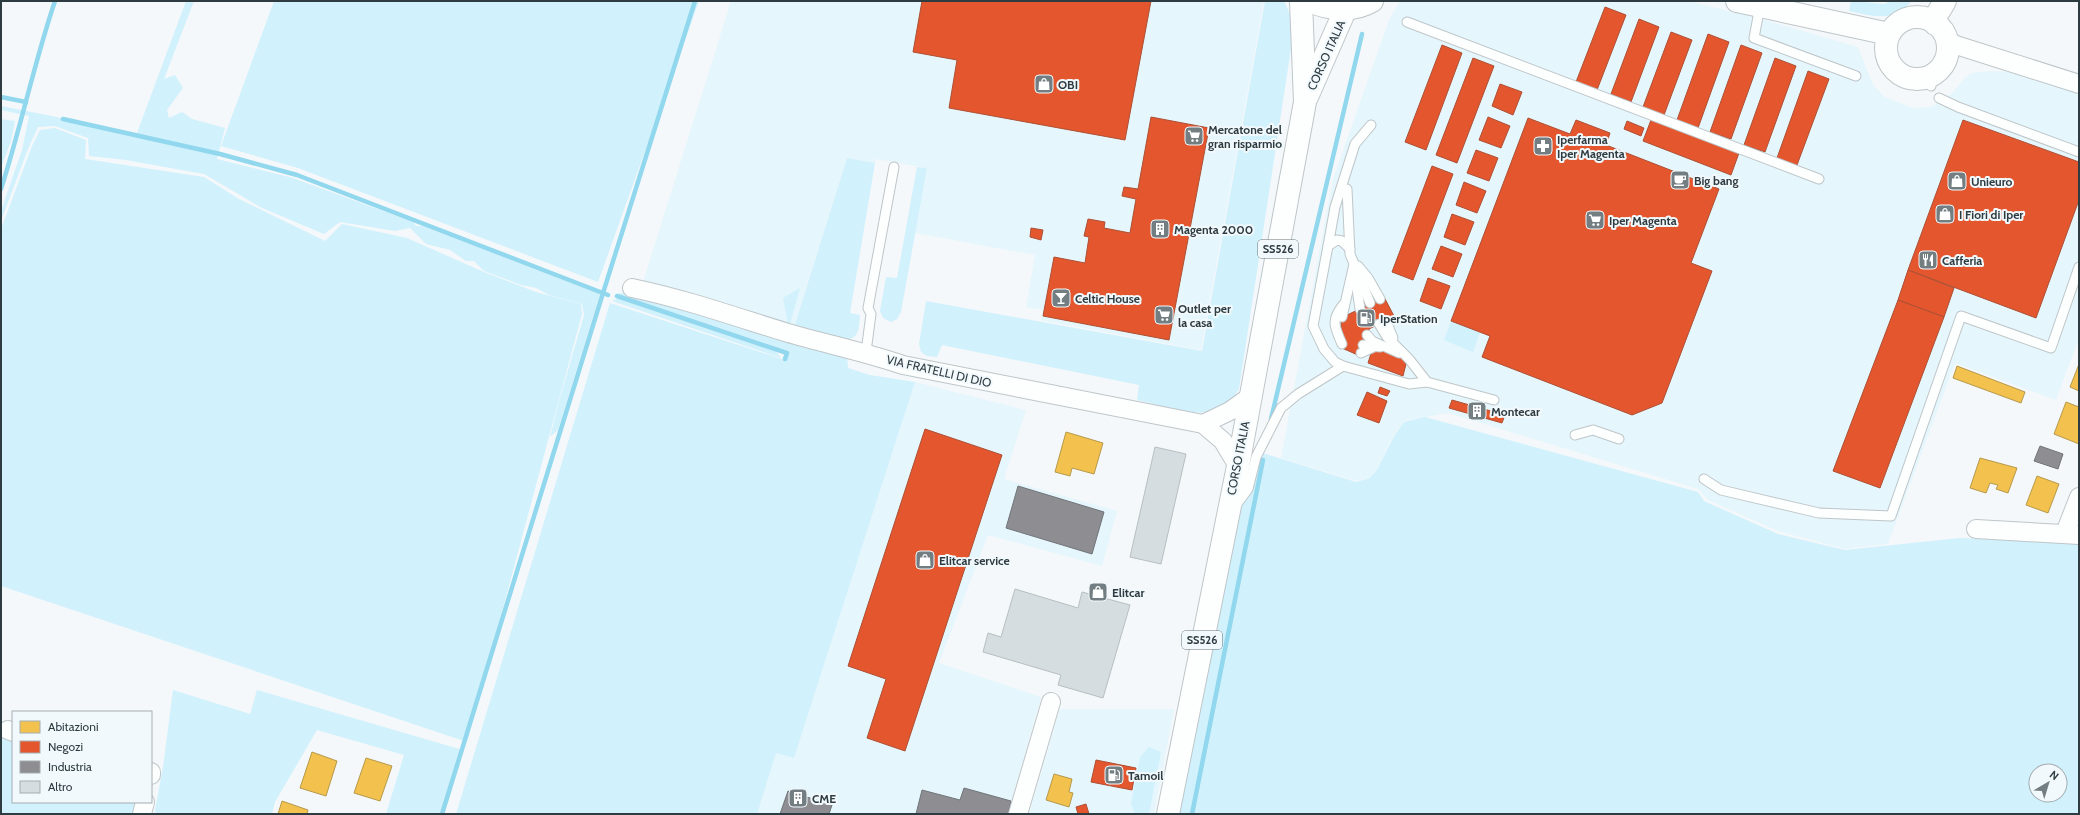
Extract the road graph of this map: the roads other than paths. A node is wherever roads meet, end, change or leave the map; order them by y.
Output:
1 (1301, 1) edge
2 (1310, 1) edge
3 (1372, 1) edge
4 (1737, 1) edge
5 (1945, 1) edge
6 (1760, 6) junction
7 (1346, 8) junction
8 (1918, 10) edge
9 (1407, 22) dead end
10 (1940, 32) junction
11 (1890, 34) junction
12 (1856, 76) dead end
13 (2079, 84) edge
14 (1939, 98) dead end
15 (1305, 102) junction
16 (1371, 125) dead end
17 (2079, 152) edge
18 (894, 166) dead end
19 (1819, 179) dead end
20 (1347, 189) dead end
21 (1328, 246) junction
22 (1350, 252) junction
23 (1355, 263) junction
24 (2079, 268) edge
25 (632, 288) dead end
26 (1375, 301) dead end
27 (1345, 302) junction
28 (1342, 344) dead end
29 (1396, 350) junction
30 (866, 352) junction
31 (1343, 366) junction
32 (1427, 382) junction
33 (1251, 396) junction
34 (1494, 400) dead end
35 (1203, 424) junction
36 (1575, 435) dead end
37 (1619, 439) dead end
38 (1238, 466) junction
39 (1704, 479) dead end
40 (2079, 497) edge
41 (1226, 519) junction
42 (1976, 529) dead end
43 (2072, 534) edge
44 (1051, 702) dead end
45 (145, 803) edge
46 (142, 814) edge
47 (1018, 814) edge
48 (1168, 814) edge

1 - 15 main road, CORSO ITALIA / SS526
2 - 7 main road
3 - 7 main road
4 - 6 main road
5 - 10 main road
6 - 11 main road
6 - 12 lane
7 - 15 main road, CORSO ITALIA / SS526
8 - 10 main road
8 - 11 main road
9 - 19 lane
10 - 11 main road
10 - 13 street
14 - 17 lane
15 - 33 main road, CORSO ITALIA / SS526
16 - 21 lane
18 - 30 lane
20 - 22 lane
21 - 22 lane
21 - 31 lane
22 - 23 lane
23 - 26 lane
23 - 27 lane
23 - 27 lane
24 - 39 lane
25 - 30 street, VIA FRATELLI DI DIO
27 - 28 lane
29 - 29 lane
29 - 29 lane
29 - 32 lane
30 - 35 street, VIA FRATELLI DI DIO
31 - 32 lane
31 - 41 lane
32 - 34 lane
33 - 35 street
33 - 38 main road, CORSO ITALIA / SS526
35 - 38 street, VIA FRATELLI DI DIO
36 - 37 lane
38 - 41 main road, CORSO ITALIA / SS526
40 - 43 street
41 - 48 main road, CORSO ITALIA / SS526
42 - 43 street
44 - 47 street
45 - 46 street

